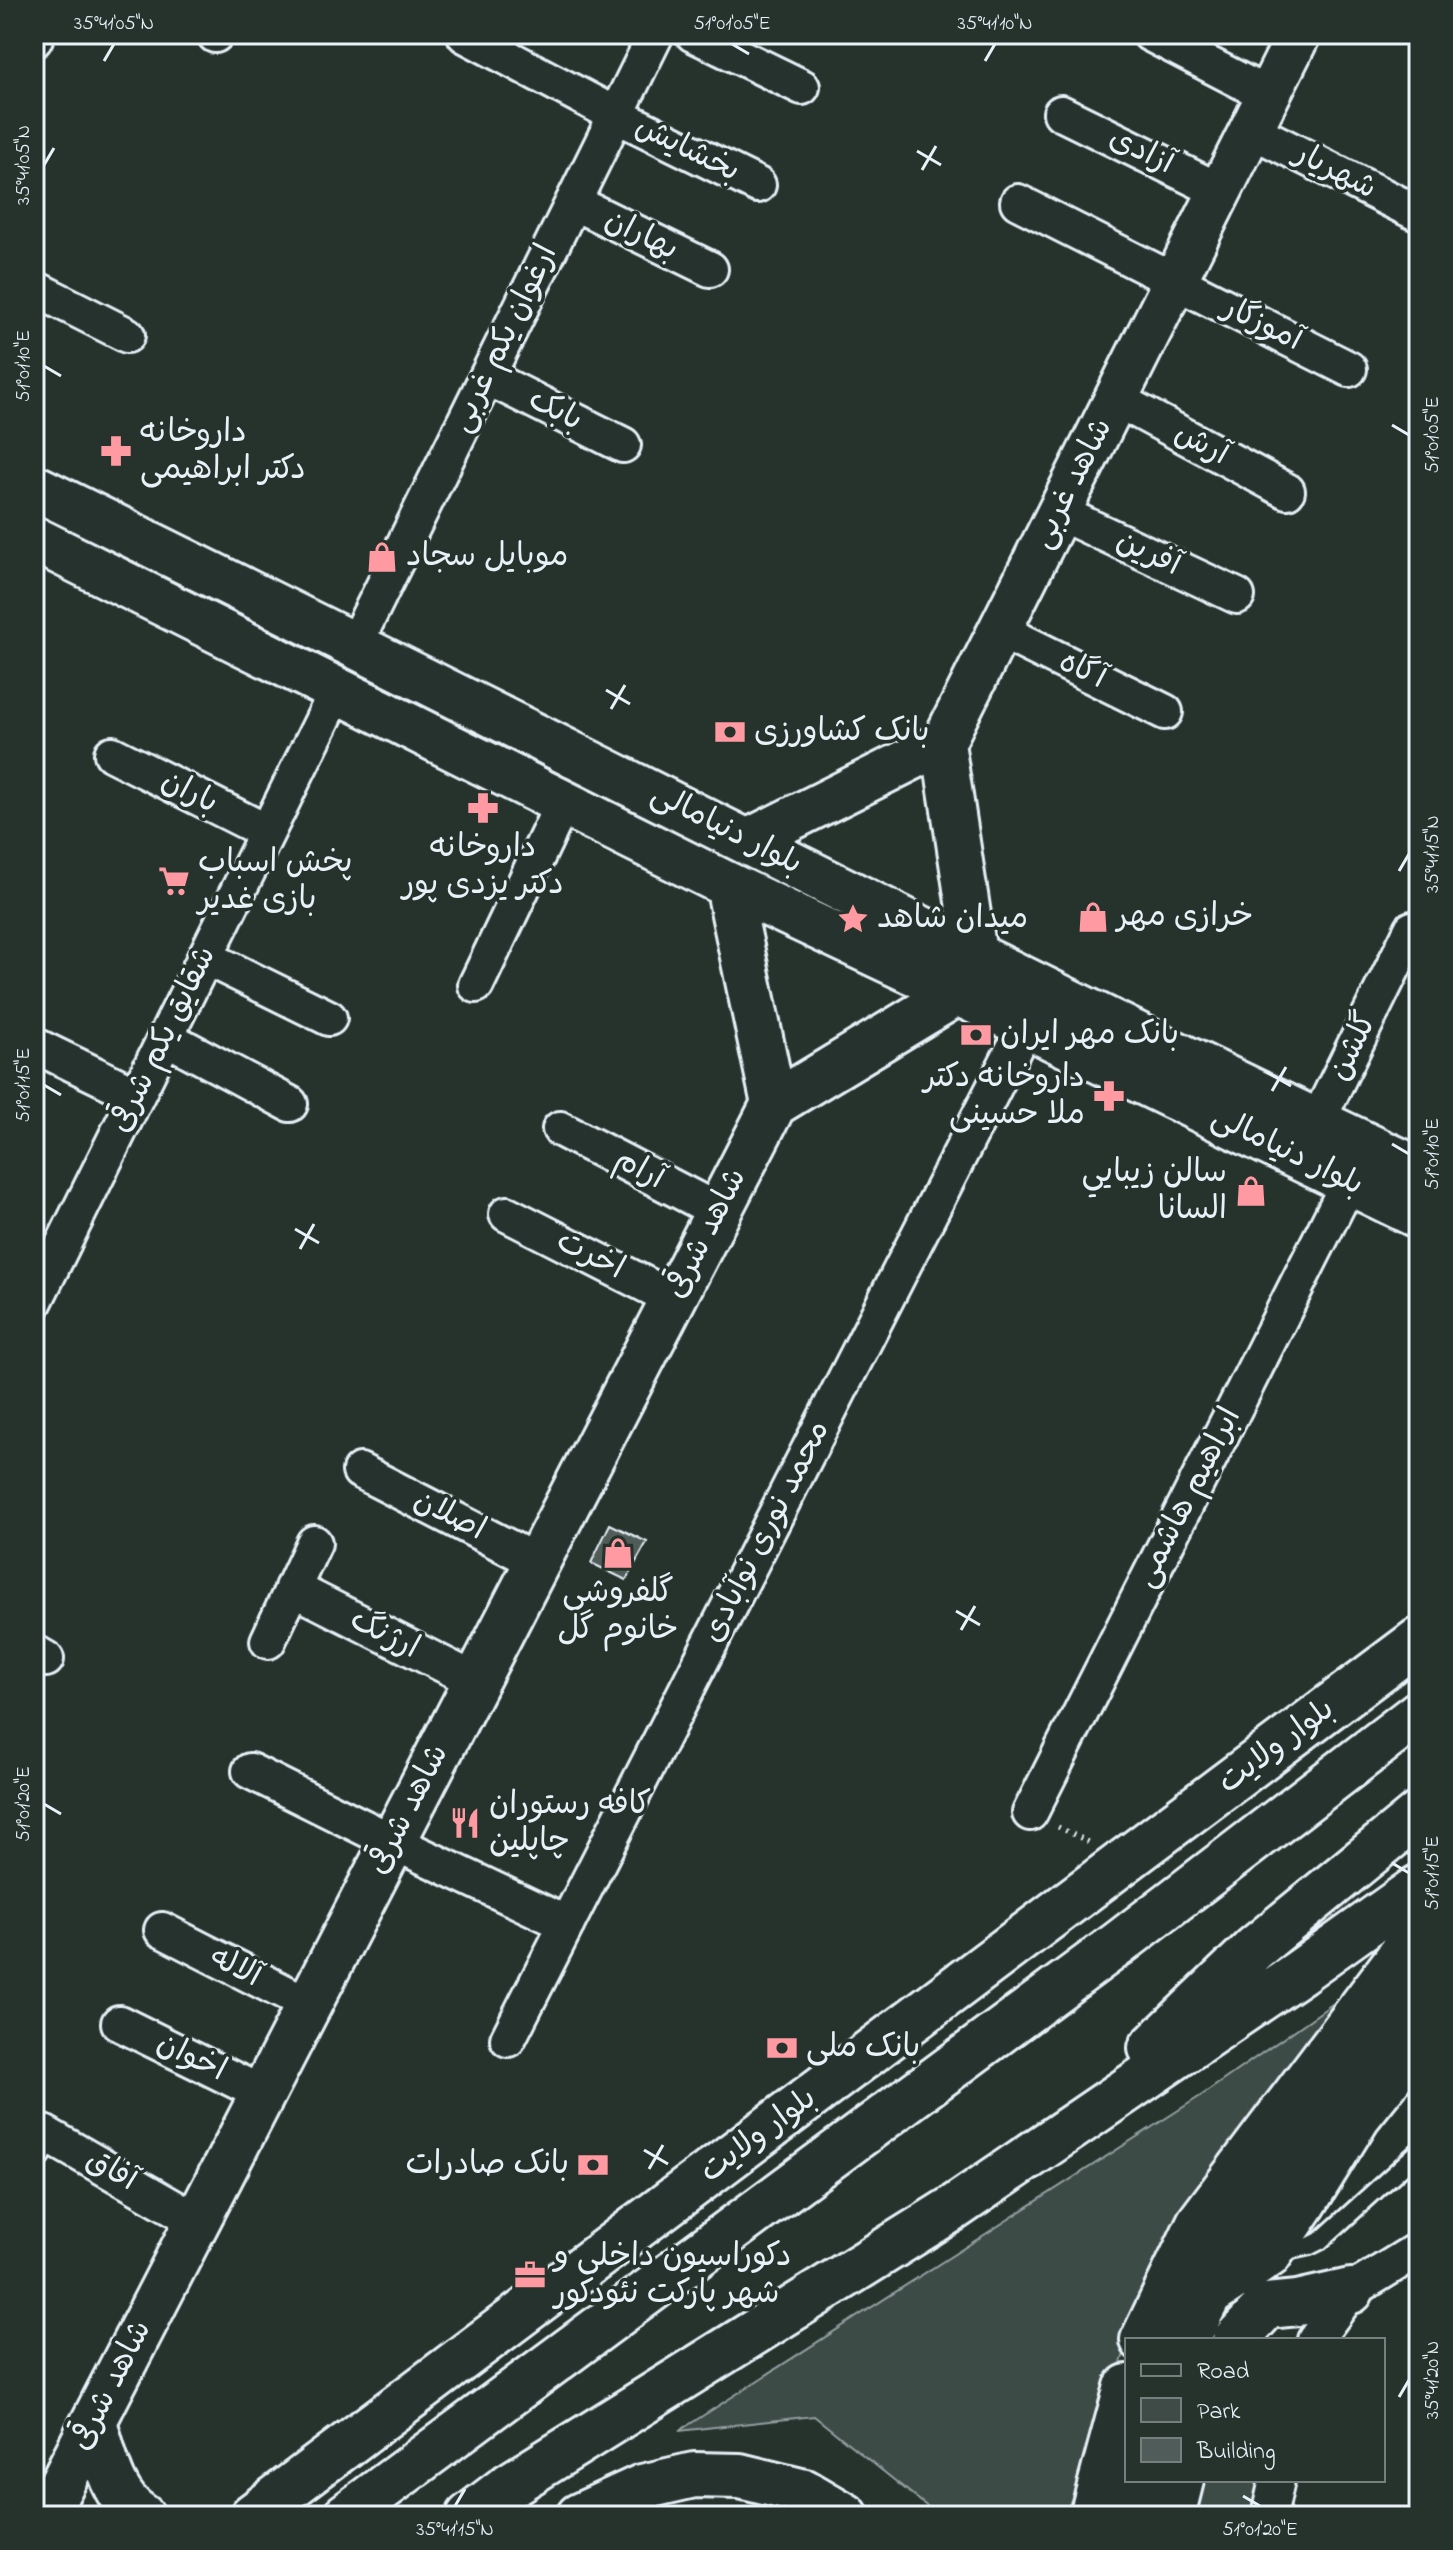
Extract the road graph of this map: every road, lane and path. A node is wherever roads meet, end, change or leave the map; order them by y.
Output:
1 (37, 34) edge
2 (656, 34) edge
3 (693, 34) edge
4 (1150, 34) edge
5 (1299, 34) edge
6 (465, 35) edge
7 (34, 40) edge
8 (802, 87) dead end
9 (1061, 113) dead end
10 (1259, 113) junction
11 (616, 115) junction
12 (758, 185) dead end
13 (1220, 191) junction
14 (573, 202) junction
15 (1018, 202) dead end
16 (1419, 214) edge
17 (710, 269) dead end
18 (1174, 282) junction
19 (34, 288) edge
20 (127, 335) dead end
21 (1349, 369) dead end
22 (487, 377) junction
23 (1116, 399) junction
24 (623, 445) dead end
25 (34, 487) edge
26 (1287, 491) dead end
27 (1058, 512) junction
28 (34, 539) edge
29 (1237, 596) dead end
30 (999, 630) junction
31 (355, 644) junction
32 (337, 691) junction
33 (1165, 712) dead end
34 (943, 743) junction
35 (112, 754) dead end
36 (563, 803) junction
37 (267, 832) junction
38 (747, 841) junction
39 (728, 885) junction
40 (1412, 929) dead end
41 (205, 957) junction
42 (966, 974) junction
43 (476, 985) dead end
44 (329, 1018) dead end
45 (1026, 1025) junction
46 (165, 1037) junction
47 (34, 1045) edge
48 (137, 1095) junction
49 (290, 1104) dead end
50 (774, 1104) junction
51 (1317, 1122) junction
52 (560, 1129) dead end
53 (1419, 1170) edge
54 (1349, 1182) junction
55 (718, 1211) junction
56 (507, 1214) dead end
57 (1419, 1216) edge
58 (674, 1299) junction
59 (34, 1303) edge
60 (360, 1471) dead end
61 (314, 1543) dead end
62 (537, 1562) junction
63 (292, 1588) junction
64 (1419, 1640) edge
65 (268, 1641) dead end
66 (476, 1681) junction
67 (1419, 1713) edge
68 (250, 1771) dead end
69 (1030, 1813) joint
70 (1419, 1814) edge
71 (393, 1842) junction
72 (1125, 1861) junction
73 (1419, 1887) edge
74 (567, 1924) junction
75 (1419, 1924) edge
76 (162, 1930) dead end
77 (1419, 1985) edge
78 (309, 2005) junction
79 (119, 2023) dead end
80 (508, 2039) dead end
81 (1419, 2040) edge
82 (263, 2094) junction
83 (1069, 2128) junction
84 (1419, 2151) edge
85 (34, 2152) edge
86 (197, 2221) junction
87 (1419, 2249) edge
88 (1269, 2255) junction
89 (1351, 2291) junction
90 (1211, 2293) junction
91 (1144, 2338) edge
92 (1187, 2338) edge
93 (1237, 2338) edge
94 (1316, 2338) edge
95 (1125, 2394) edge
96 (94, 2422) junction
97 (1142, 2482) edge
98 (1180, 2482) edge
99 (1277, 2482) edge
100 (45, 2516) edge
101 (142, 2516) edge
102 (252, 2516) edge
103 (345, 2516) edge
104 (469, 2516) edge
105 (579, 2516) edge
106 (846, 2516) edge
107 (1092, 2516) edge
108 (1133, 2516) edge
109 (1172, 2516) edge
110 (1269, 2516) edge

1 - 7 street
2 - 11 street, ارغوان یکم غربی
3 - 8 street
4 - 10 street, شهریار
5 - 10 street, شاهد غربی
6 - 11 street, بخشایش
9 - 13 street, آزادی
10 - 13 street, شاهد غربی
10 - 16 street, شهریار
11 - 12 street, بخشایش
11 - 14 street, ارغوان یکم غربی
13 - 18 street, شاهد غربی
14 - 17 street, بهاران
14 - 22 street, ارغوان یکم غربی
15 - 18 street, آموزگار
18 - 21 street, آموزگار
18 - 23 street, شاهد غربی
19 - 20 street
22 - 24 street, بابک
22 - 31 street, ارغوان یکم غربی
23 - 26 street, آرش
23 - 27 street, شاهد غربی
25 - 31 main road, بلوار دنیامالی
27 - 29 street, آفرین
27 - 30 street, شاهد غربی
28 - 32 main road, بلوار دنیامالی
30 - 33 street, آگاه
30 - 34 street, شاهد غربی
31 - 38 main road, بلوار دنیامالی
32 - 36 main road, بلوار دنیامالی
32 - 37 street, شقایق یکم شرقی
34 - 38 street
34 - 42 street
35 - 37 street, باران
36 - 39 main road, بلوار دنیامالی
36 - 43 street
37 - 41 street, شقایق یکم شرقی
38 - 42 main road, بلوار دنیامالی
39 - 42 main road, بلوار دنیامالی
39 - 50 main road
40 - 51 street, گلشن
41 - 44 street
41 - 46 street, شقایق یکم شرقی
42 - 45 main road, بلوار دنیامالی
42 - 50 main road
42 - 51 main road, بلوار دنیامالی
45 - 54 main road, بلوار دنیامالی
45 - 74 street, محمد نوری نوآبادی
46 - 48 street, شقایق یکم شرقی
46 - 49 street
47 - 48 street
48 - 59 street, شقایق یکم شرقی
50 - 55 main road, شاهد شرقی
51 - 53 main road, بلوار دنیامالی
52 - 55 street, آرام
54 - 57 main road, بلوار دنیامالی
54 - 69 street, ابراهیم هاشمی
55 - 58 main road, شاهد شرقی
56 - 58 street, اخرت
58 - 62 main road, شاهد شرقی
60 - 62 street, اصلان
61 - 63 street
62 - 66 main road, شاهد شرقی
63 - 65 street
63 - 66 street, ارژنگ
64 - 72 main road, بلوار ولایت
66 - 71 main road, شاهد شرقی
67 - 103 main road, بلوار ولایت
68 - 71 street
69 - 72 path
70 - 83 main road
71 - 74 street
71 - 78 main road, شاهد شرقی
72 - 102 main road, بلوار ولایت
73 - 83 main road
74 - 80 street, محمد نوری نوآبادی
75 - 91 main road
76 - 78 street, آلاله
77 - 90 main road
78 - 82 main road, شاهد شرقی
79 - 82 street, اخوان
81 - 88 main road
82 - 86 main road, شاهد شرقی
83 - 104 main road
84 - 88 lane
85 - 86 street, آفاق
86 - 96 main road, شاهد شرقی
87 - 89 street
88 - 90 main road
89 - 93 main road
89 - 94 street
90 - 92 main road
95 - 107 main road
96 - 100 main road, شاهد شرقی
96 - 101 main road
97 - 108 main road
98 - 109 main road
99 - 110 street
105 - 106 main road

